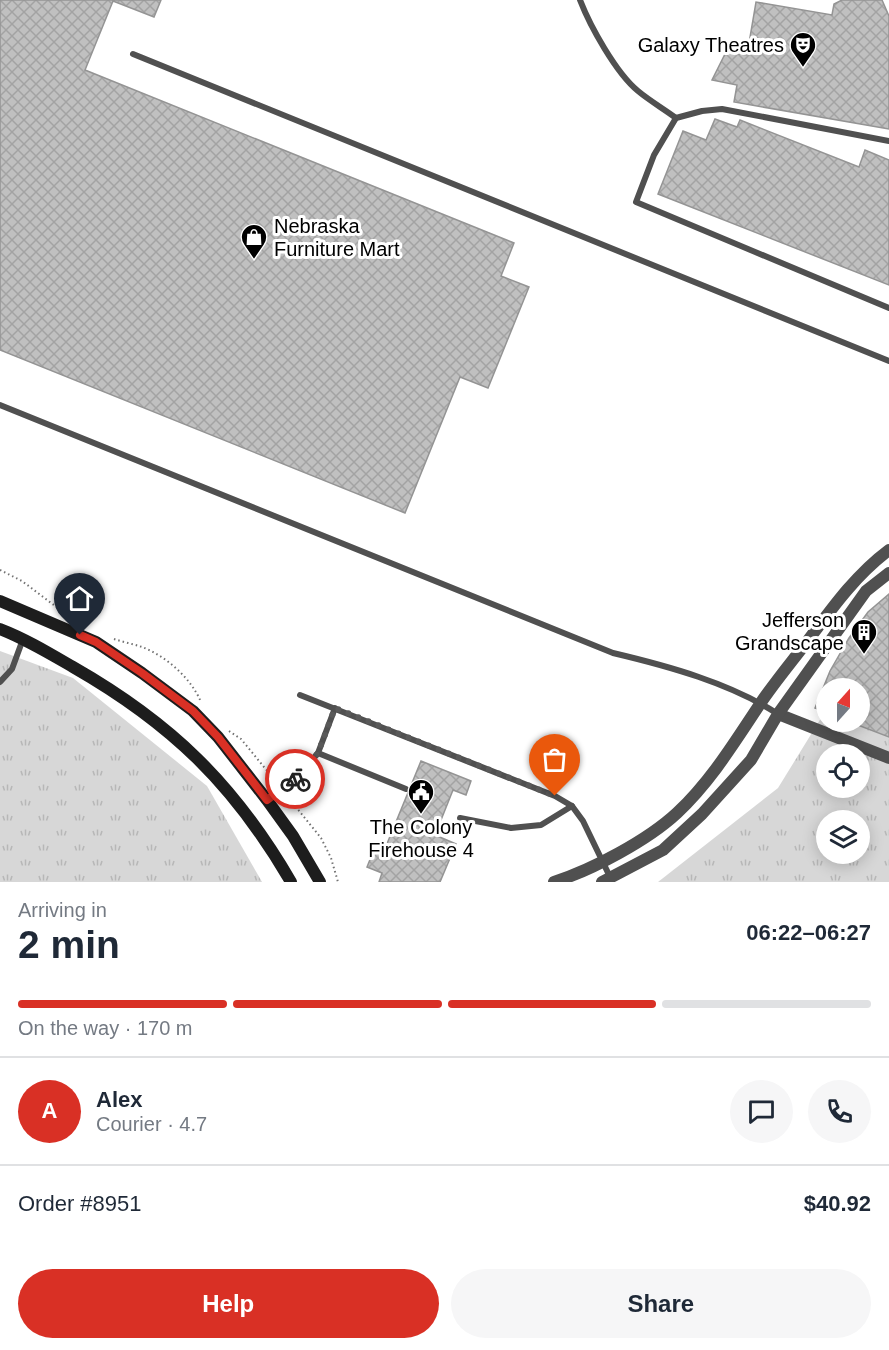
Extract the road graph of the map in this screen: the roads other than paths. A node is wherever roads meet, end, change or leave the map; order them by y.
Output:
1 (580, 0) edge
2 (133, 54) dead end
3 (676, 118) junction
4 (889, 141) edge
5 (889, 308) edge
6 (889, 361) edge
7 (0, 405) edge
8 (889, 550) edge
9 (889, 573) edge
10 (0, 601) edge
11 (0, 629) edge
12 (24, 639) junction
13 (0, 682) edge
14 (300, 694) dead end
15 (761, 703) junction
16 (335, 708) junction
17 (778, 714) junction
18 (318, 753) junction
19 (889, 758) edge
20 (406, 789) dead end
21 (267, 800) junction
22 (572, 806) junction
23 (460, 818) dead end
24 (602, 861) junction
25 (608, 881) edge
26 (291, 882) edge
27 (320, 882) edge
28 (554, 882) edge

1 - 3 lane
2 - 6 lane
3 - 4 lane
3 - 5 lane
7 - 15 lane
8 - 15 street
9 - 17 street
10 - 21 main road
11 - 12 main road
12 - 13 lane
12 - 26 main road
14 - 16 lane
15 - 17 lane
15 - 24 street
16 - 18 lane
16 - 22 lane
17 - 19 street
17 - 25 street
18 - 20 lane
18 - 21 lane
21 - 27 main road
22 - 23 lane
22 - 24 lane
24 - 25 lane
24 - 28 street

